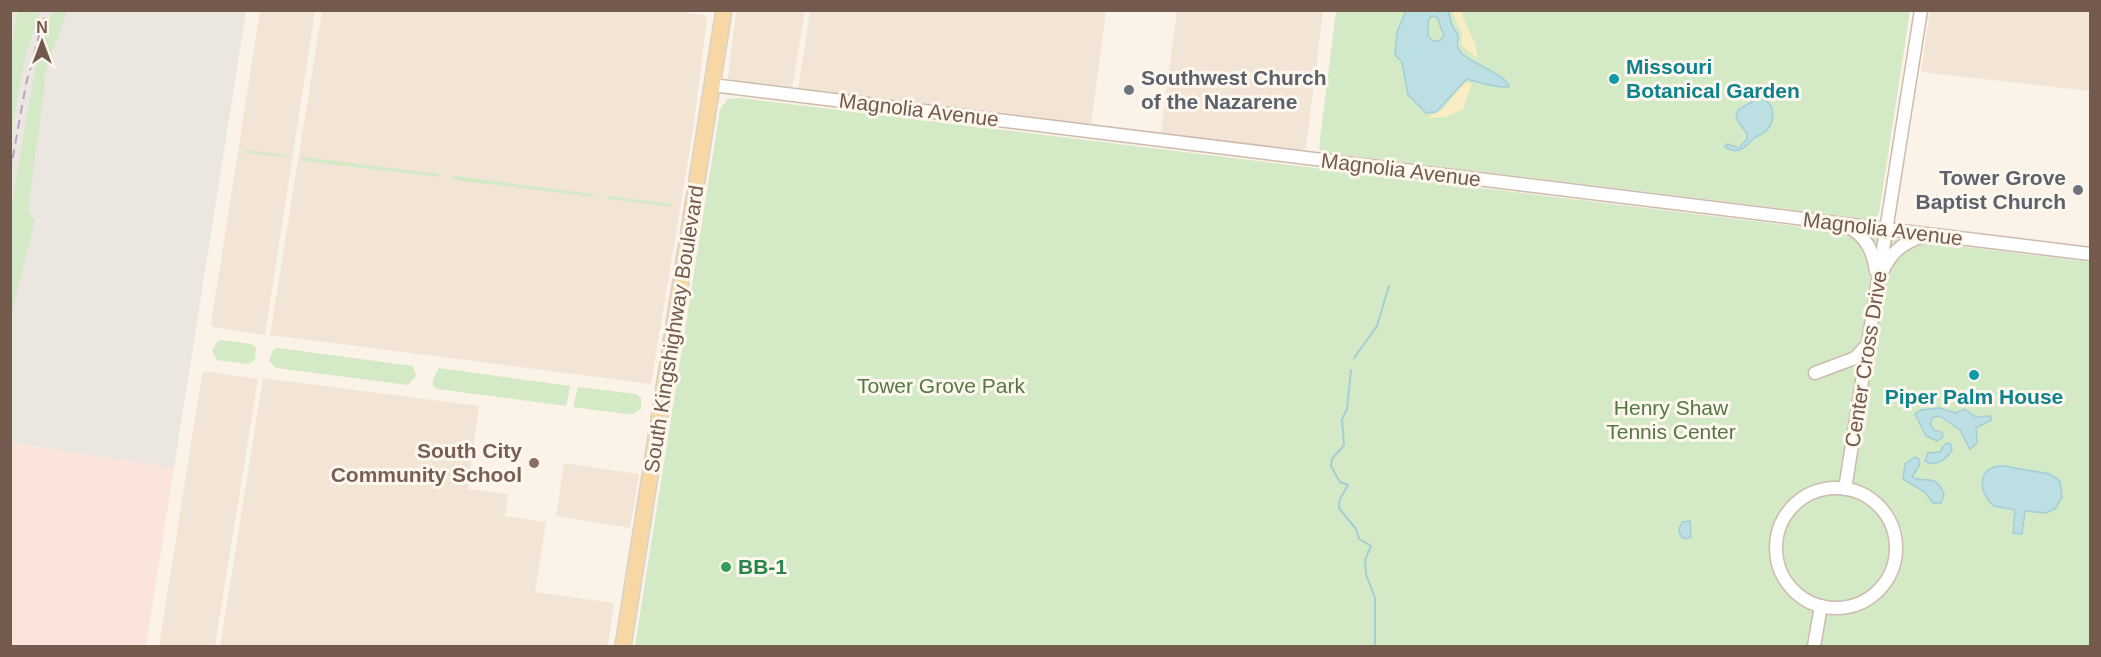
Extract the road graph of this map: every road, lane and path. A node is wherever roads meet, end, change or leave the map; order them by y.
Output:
1 (724, 10) edge
2 (1921, 10) edge
3 (711, 85) junction
4 (1844, 224) junction
5 (1886, 230) junction
6 (1928, 235) junction
7 (2091, 254) edge
8 (1878, 282) junction
9 (1868, 344) junction
10 (1815, 373) dead end
11 (1845, 489) junction
12 (1821, 606) junction
13 (623, 646) edge
14 (1814, 646) edge

1 - 3 main road, South Kingshighway Boulevard
2 - 5 street, Center Cross Drive
3 - 4 street, Magnolia Avenue
3 - 13 main road, South Kingshighway Boulevard
4 - 5 street, Magnolia Avenue
4 - 8 street
5 - 6 street, Magnolia Avenue
5 - 8 street, Center Cross Drive
6 - 7 street, Magnolia Avenue
6 - 8 street
8 - 9 street, Center Cross Drive
9 - 10 street
9 - 11 street, Center Cross Drive
11 - 12 street
11 - 12 street
12 - 14 street

